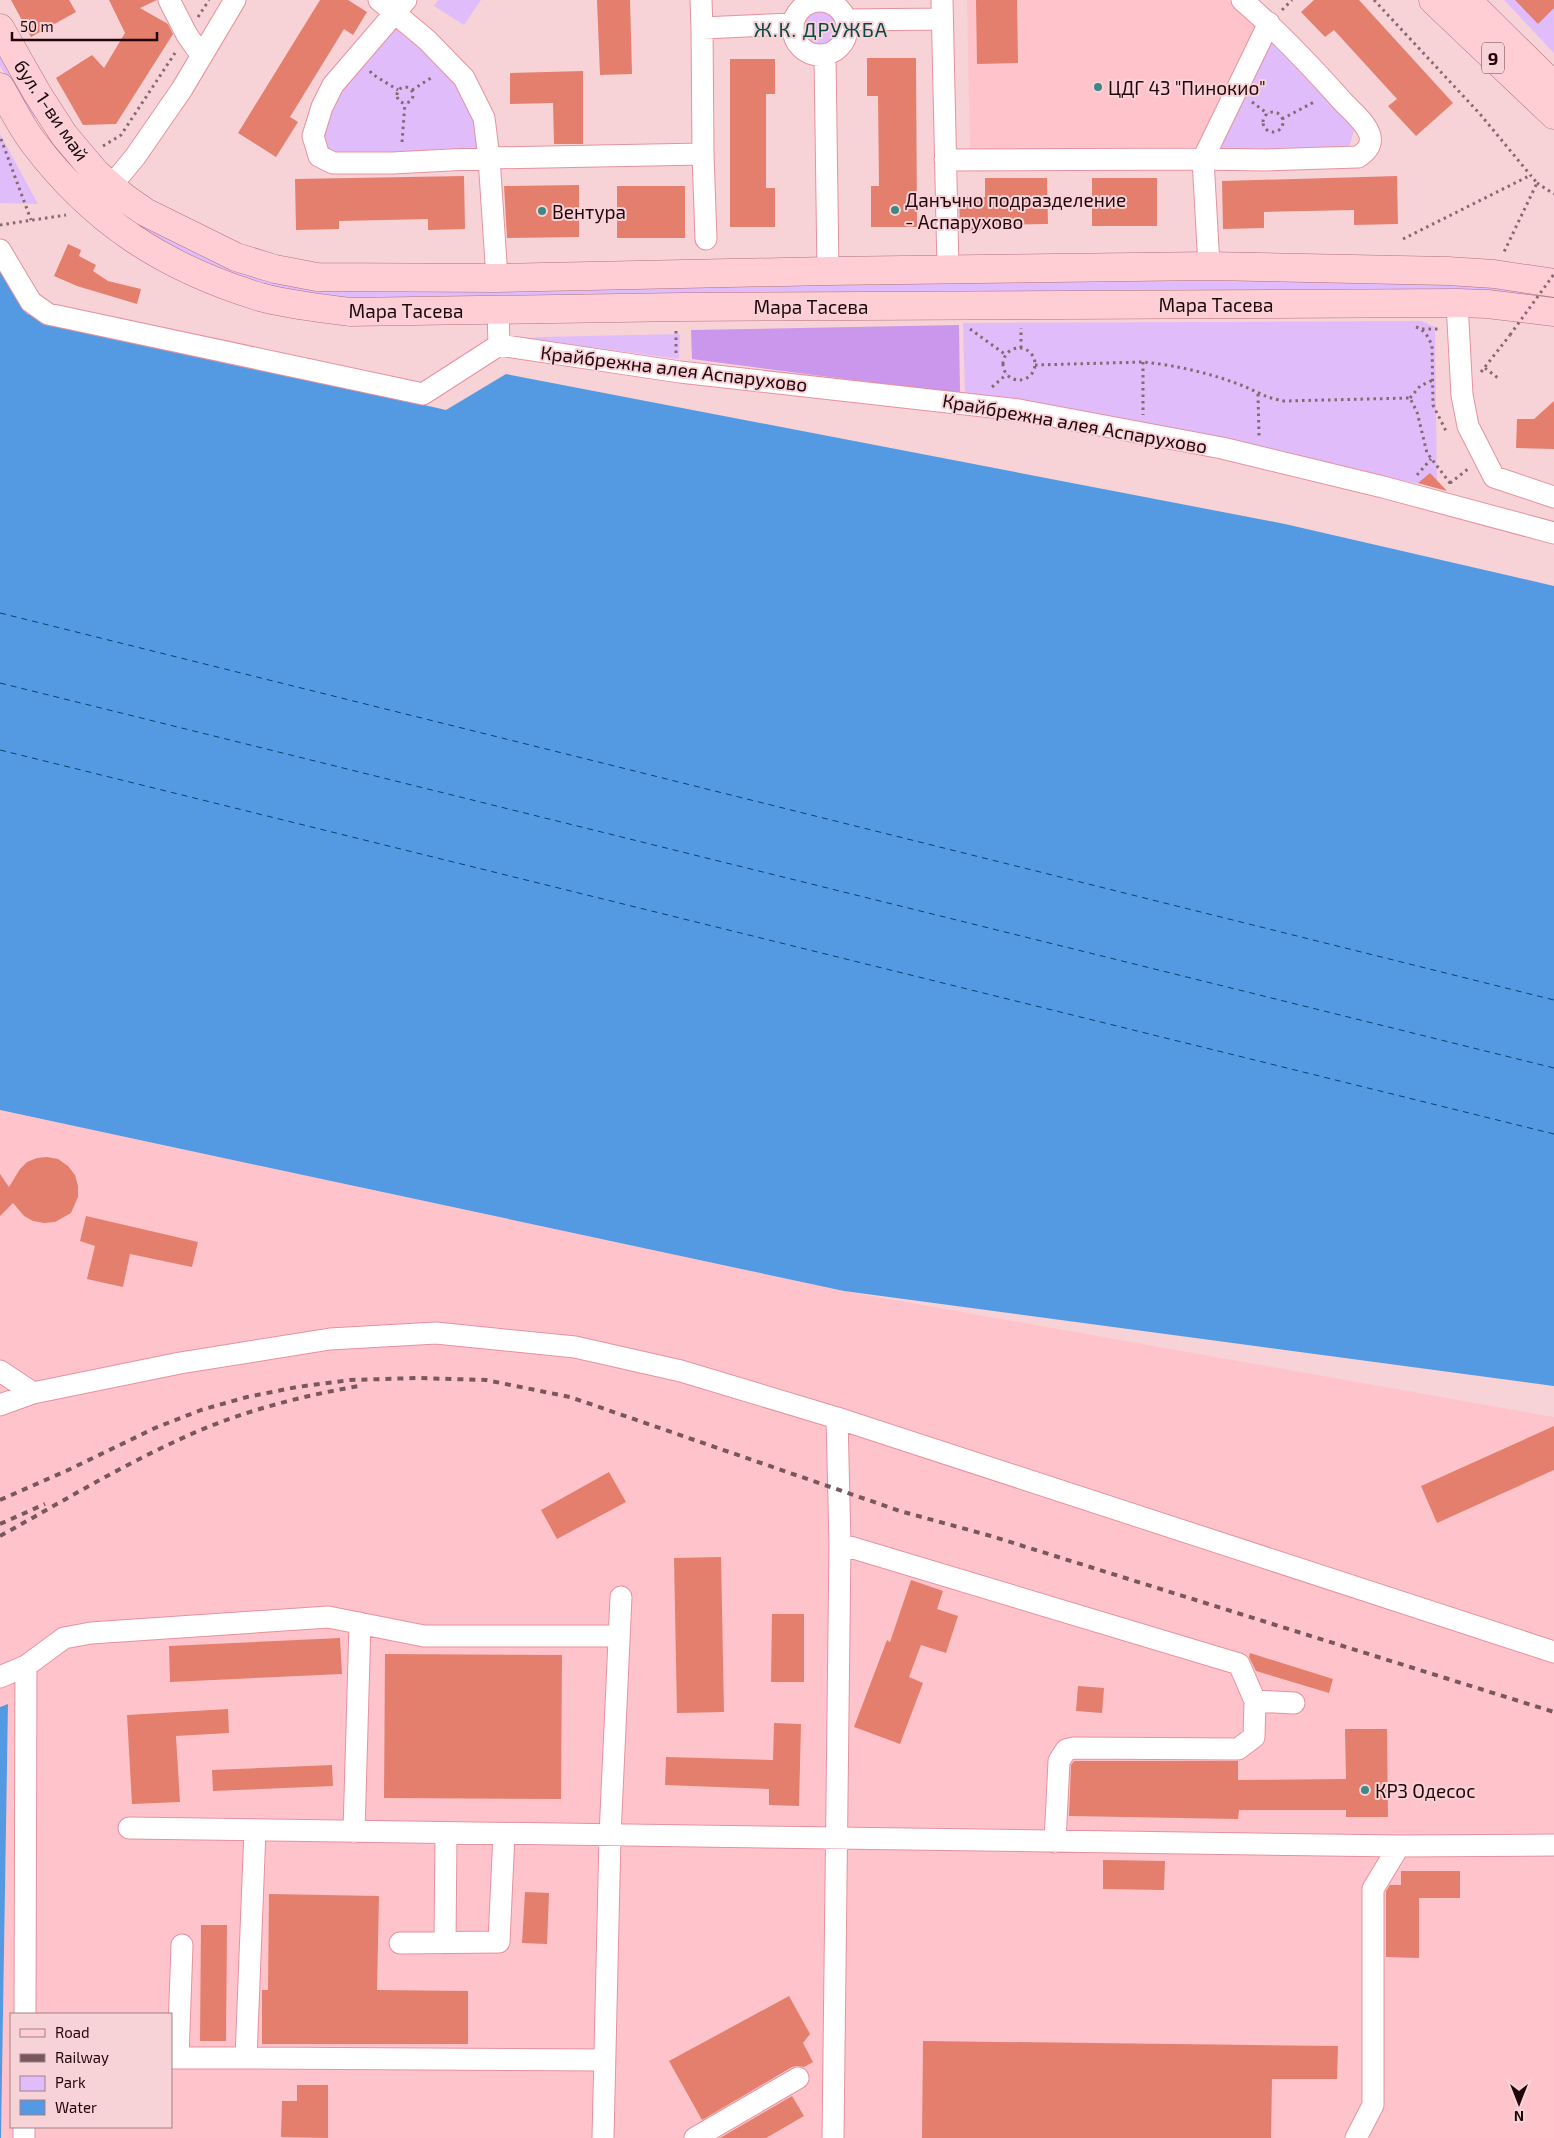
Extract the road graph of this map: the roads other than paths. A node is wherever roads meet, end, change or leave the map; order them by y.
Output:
1 (169, 0) edge
2 (235, 0) edge
3 (701, 0) edge
4 (820, 0) edge
5 (1242, 0) edge
6 (1433, 0) edge
7 (394, 4) edge
8 (1478, 4) edge
9 (942, 10) edge
10 (846, 20) junction
11 (1269, 22) junction
12 (793, 24) junction
13 (0, 28) edge
14 (702, 28) junction
15 (201, 55) junction
16 (825, 55) junction
17 (1554, 86) edge
18 (0, 87) edge
19 (1554, 115) edge
20 (703, 154) junction
21 (489, 158) junction
22 (1203, 159) junction
23 (945, 160) junction
24 (111, 186) junction
25 (93, 208) junction
26 (706, 239) dead end
27 (0, 250) edge
28 (1209, 266) junction
29 (948, 269) junction
30 (828, 271) junction
31 (497, 278) junction
32 (1554, 283) edge
33 (1457, 303) junction
34 (498, 310) junction
35 (1554, 312) edge
36 (499, 345) junction
37 (1554, 497) edge
38 (1554, 533) edge
39 (0, 1371) edge
40 (33, 1392) junction
41 (0, 1405) edge
42 (837, 1418) junction
43 (840, 1544) junction
44 (621, 1597) dead end
45 (360, 1623) junction
46 (619, 1636) junction
47 (1554, 1652) edge
48 (26, 1666) junction
49 (0, 1677) edge
50 (1255, 1701) junction
51 (1294, 1703) dead end
52 (129, 1828) dead end
53 (255, 1830) junction
54 (354, 1832) junction
55 (446, 1833) junction
56 (504, 1834) junction
57 (610, 1836) junction
58 (836, 1839) junction
59 (1055, 1842) junction
60 (1554, 1845) edge
61 (1399, 1846) junction
62 (400, 1943) dead end
63 (445, 1943) junction
64 (182, 1944) dead end
65 (25, 2013) edge
66 (175, 2058) edge
67 (246, 2058) junction
68 (604, 2060) junction
69 (798, 2078) dead end
70 (603, 2138) edge
71 (695, 2138) edge
72 (833, 2138) edge
73 (1356, 2138) edge

1 - 15 street
2 - 15 street
3 - 14 street
4 - 10 street
4 - 12 street
5 - 11 street
6 - 19 main road, 9
7 - 21 street
7 - 21 street
8 - 17 main road, 9
9 - 10 street
9 - 23 street
10 - 16 street
11 - 22 street
11 - 22 street
12 - 14 street
12 - 16 street
13 - 24 main road, бул. 1-ви май
14 - 20 street
15 - 24 street
16 - 30 street
18 - 25 main road, бул. 1-ви май
20 - 21 street
20 - 26 street
21 - 31 street
22 - 23 street
22 - 28 street
23 - 29 street
24 - 25 street
24 - 31 main road, Мара Тасева
25 - 34 main road, Мара Тасева
27 - 36 street
28 - 29 main road, Мара Тасева
28 - 32 main road, Мара Тасева
29 - 30 main road, Мара Тасева
30 - 31 main road, Мара Тасева
33 - 34 main road, Мара Тасева
33 - 35 main road, Мара Тасева
33 - 37 street
34 - 36 street
36 - 38 street, Крайбрежна алея Аспарухово
39 - 40 street
40 - 41 street
40 - 42 street
42 - 43 street
42 - 47 street
43 - 50 street
43 - 58 street
44 - 46 street
45 - 46 street
45 - 48 street
45 - 54 street
46 - 57 street
48 - 49 street
48 - 65 street
50 - 51 street
50 - 59 street
52 - 53 street
53 - 54 street
53 - 67 street
54 - 55 street
55 - 56 street
55 - 63 street
56 - 57 street
56 - 63 street
57 - 58 street
57 - 68 street
58 - 59 street
58 - 72 street
59 - 61 street
60 - 61 street
61 - 73 street
62 - 63 street
64 - 66 street
66 - 67 street
67 - 68 street
68 - 70 street
69 - 71 street

